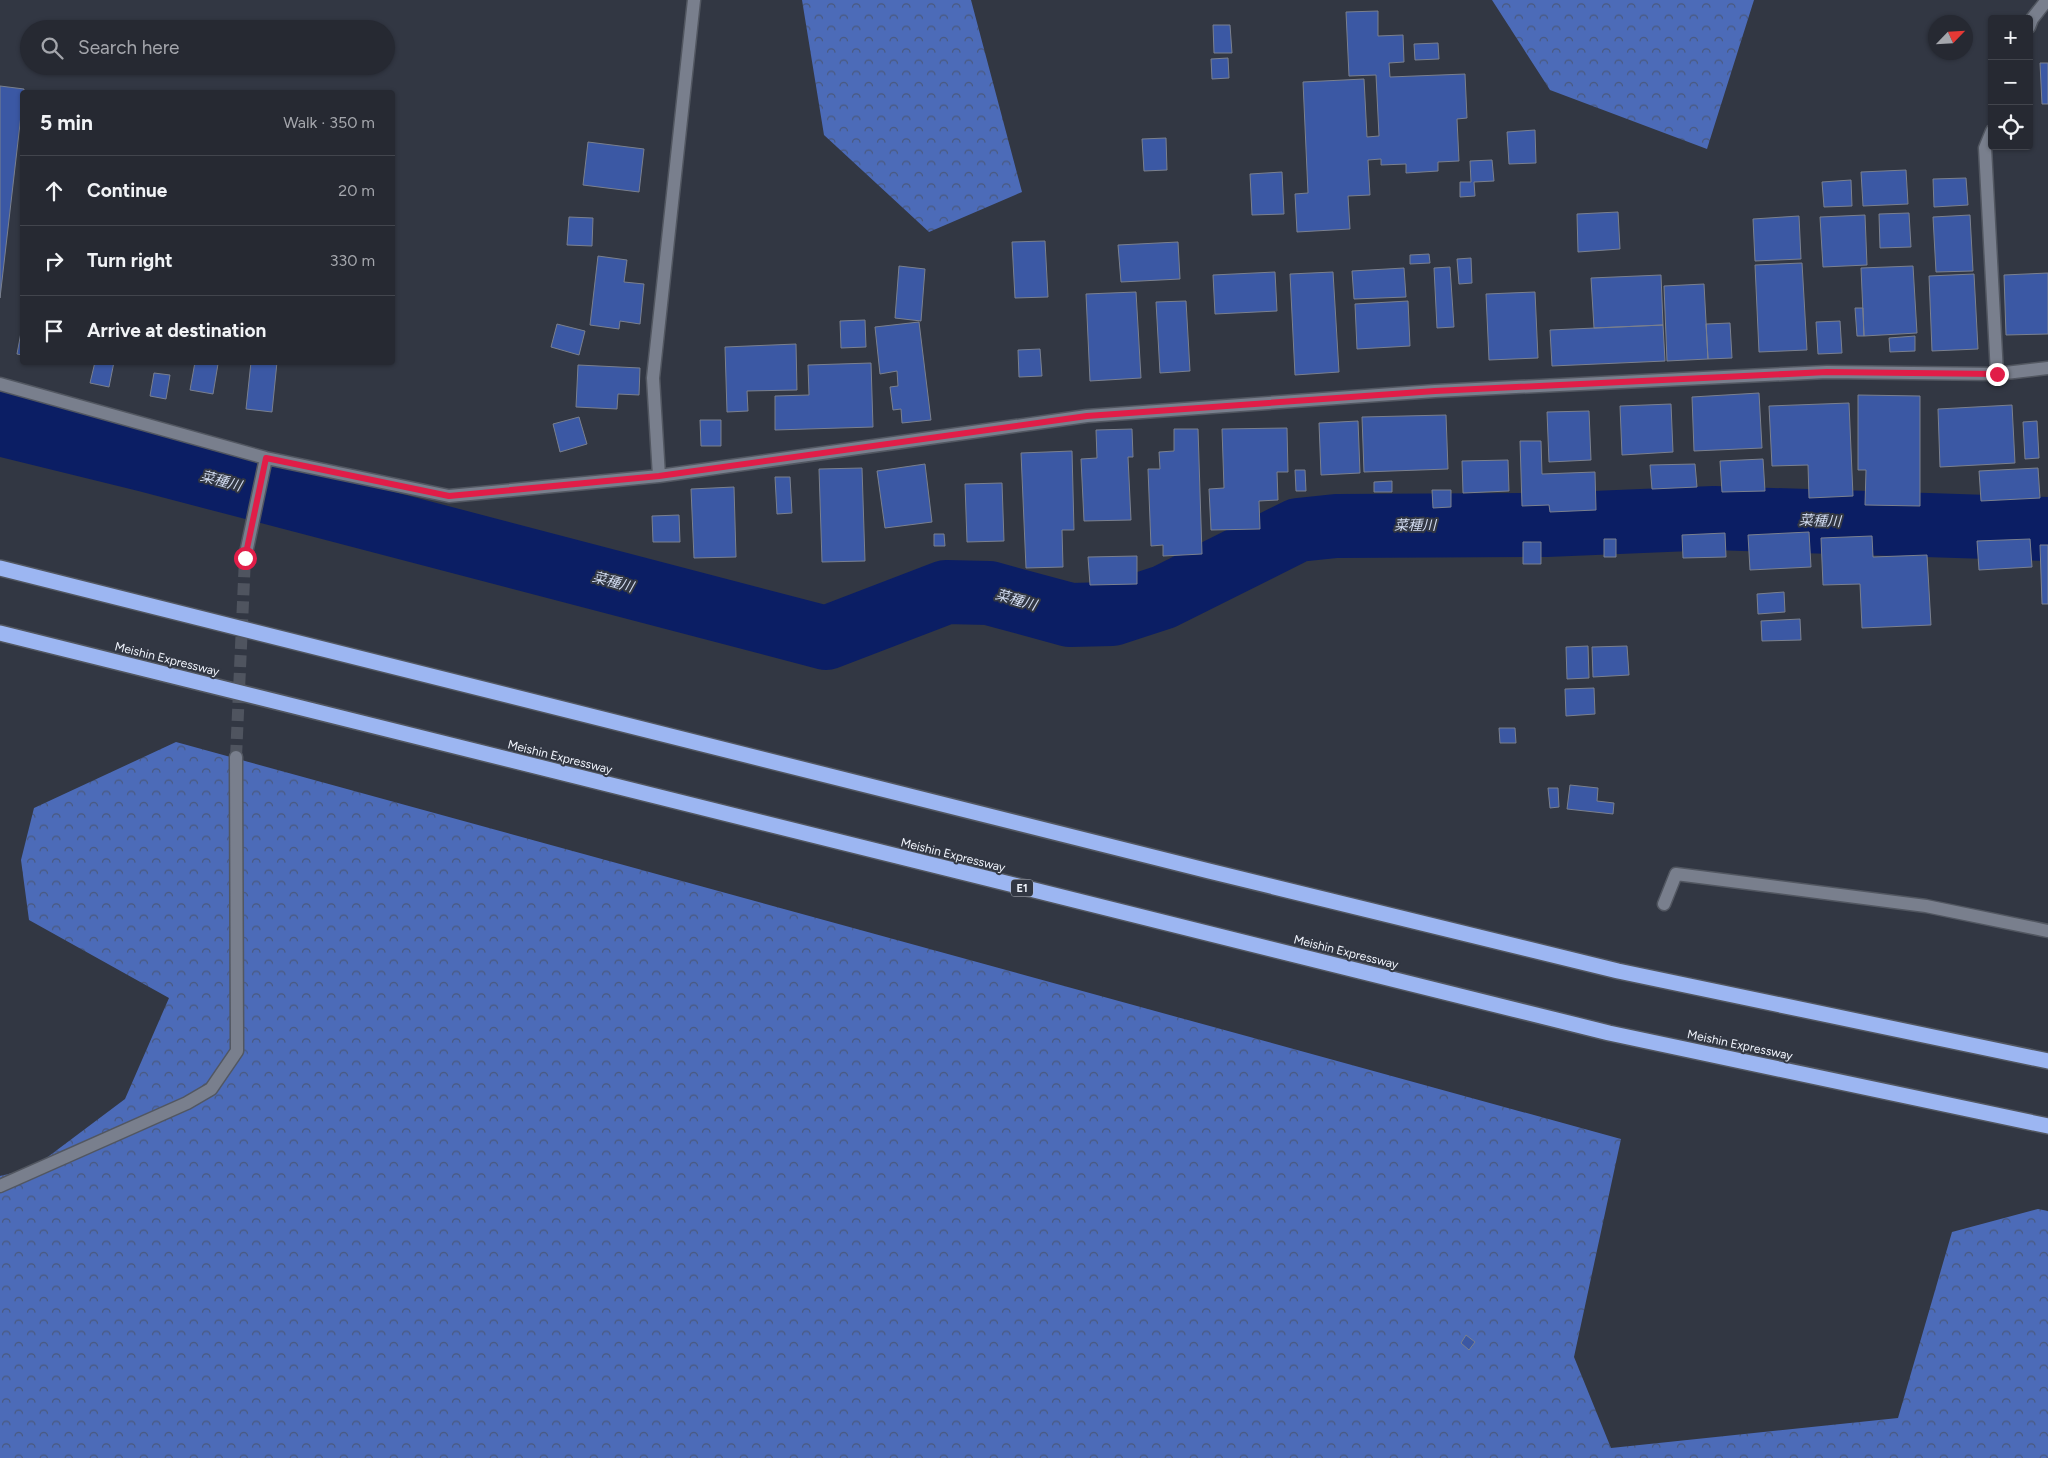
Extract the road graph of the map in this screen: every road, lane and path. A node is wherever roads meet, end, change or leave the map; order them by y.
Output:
1 (694, 0) edge
2 (2047, 0) edge
3 (2033, 18) edge
4 (1988, 142) edge
5 (2048, 368) edge
6 (1997, 374) junction
7 (0, 384) edge
8 (266, 458) junction
9 (659, 476) junction
10 (245, 558) tunnel mouth
11 (0, 568) edge
12 (0, 633) edge
13 (236, 757) tunnel mouth
14 (1664, 904) dead end
15 (2048, 931) edge
16 (2048, 1061) edge
17 (2048, 1126) edge
18 (0, 1186) edge

1 - 9 street
2 - 3 street
4 - 6 street
5 - 6 street
6 - 9 street
7 - 8 street
8 - 9 street
8 - 10 street
11 - 16 highway
12 - 17 highway, Meishin Expressway / E1
13 - 18 street
14 - 15 street

